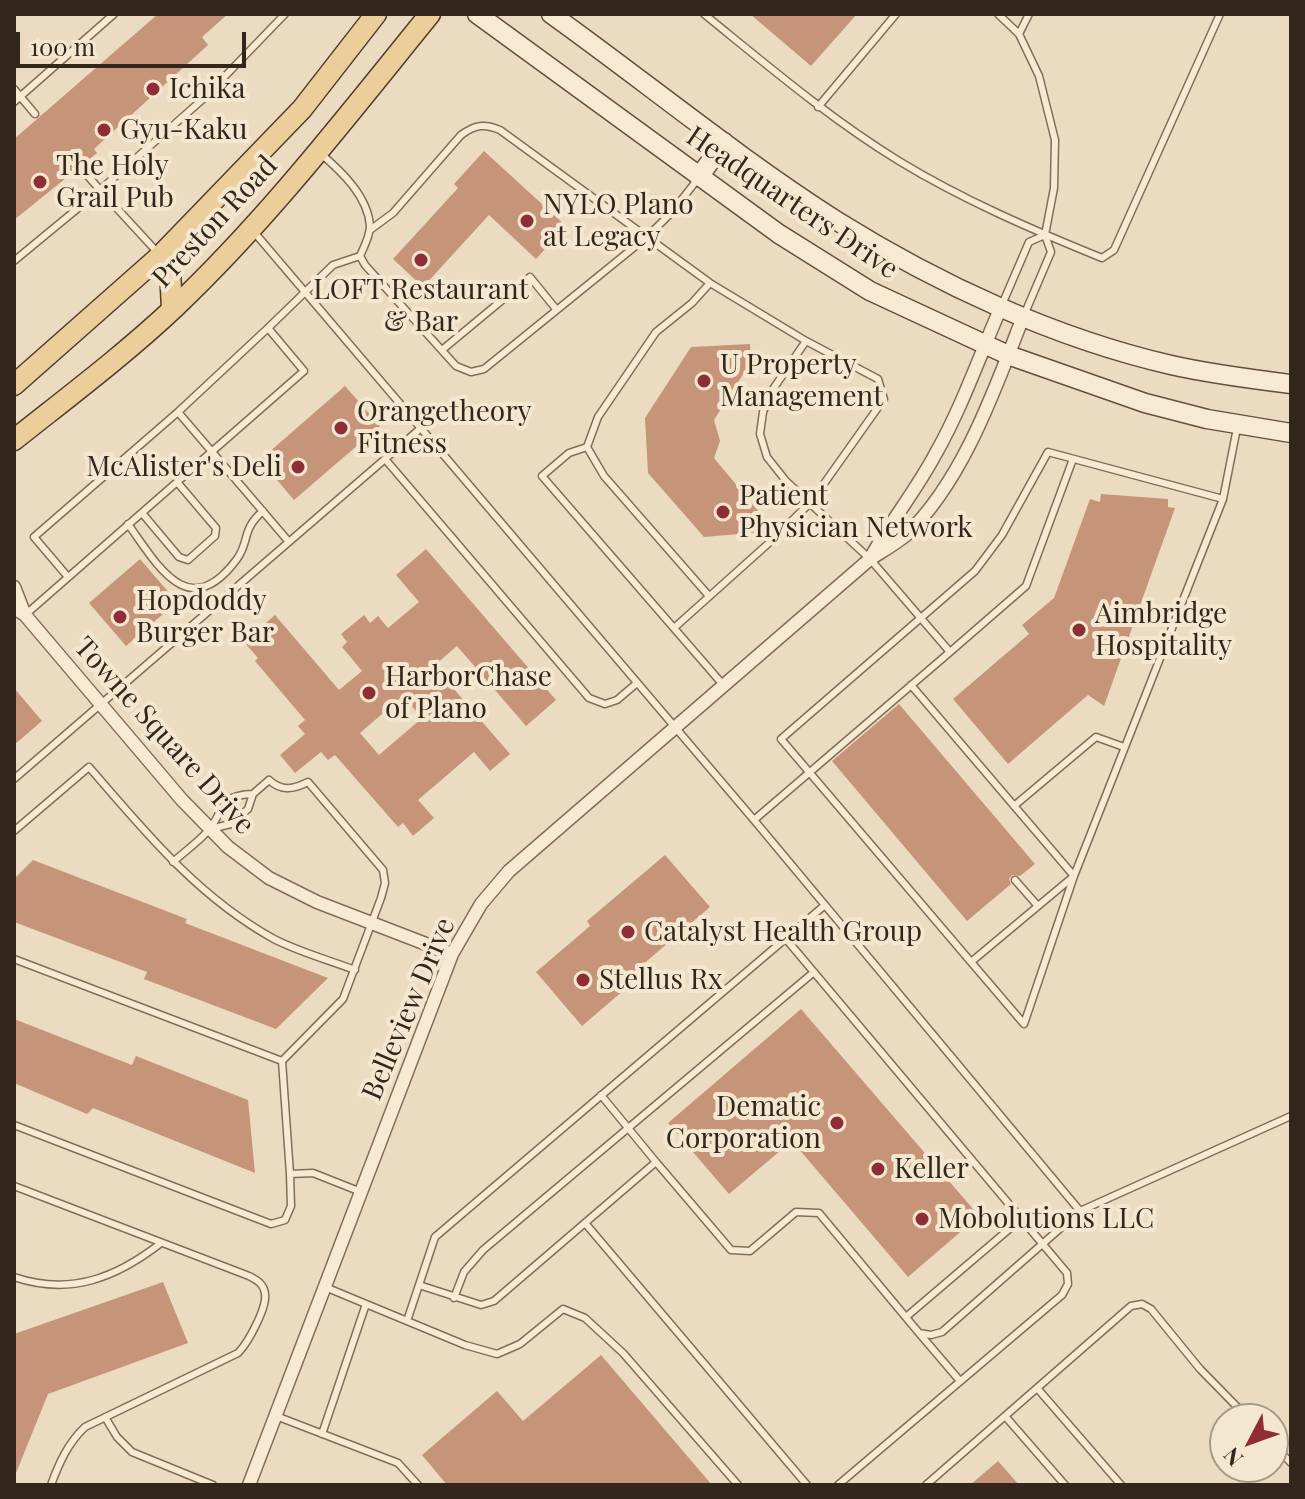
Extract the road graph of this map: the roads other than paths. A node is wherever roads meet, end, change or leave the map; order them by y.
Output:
1 (114, 14) edge
2 (285, 14) edge
3 (376, 14) edge
4 (430, 14) edge
5 (477, 14) edge
6 (551, 14) edge
7 (704, 14) edge
8 (896, 14) edge
9 (998, 14) edge
10 (1029, 14) edge
11 (1220, 14) edge
12 (1019, 34) junction
13 (14, 89) edge
14 (20, 97) junction
15 (14, 102) edge
16 (818, 107) junction
17 (35, 114) dead end
18 (724, 142) junction
19 (318, 151) junction
20 (87, 175) dead end
21 (699, 177) junction
22 (100, 190) junction
23 (251, 229) junction
24 (370, 230) junction
25 (1045, 235) junction
26 (648, 236) junction
27 (160, 256) junction
28 (360, 256) junction
29 (14, 261) edge
30 (710, 283) junction
31 (307, 292) junction
32 (1001, 307) junction
33 (172, 309) junction
34 (556, 309) junction
35 (1023, 317) junction
36 (268, 328) junction
37 (806, 341) junction
38 (984, 345) junction
39 (442, 350) junction
40 (1008, 355) junction
41 (1291, 384) edge
42 (14, 385) edge
43 (178, 412) junction
44 (1238, 424) junction
45 (421, 428) junction
46 (1291, 433) edge
47 (14, 440) edge
48 (587, 447) junction
49 (212, 452) junction
50 (385, 459) junction
51 (1073, 459) junction
52 (177, 482) junction
53 (1223, 499) junction
54 (811, 502) junction
55 (263, 511) junction
56 (142, 513) junction
57 (128, 524) junction
58 (289, 542) junction
59 (870, 559) junction
60 (68, 577) junction
61 (14, 587) edge
62 (709, 596) junction
63 (19, 611) edge
64 (921, 618) junction
65 (674, 628) junction
66 (950, 652) junction
67 (637, 683) junction
68 (911, 685) junction
69 (725, 687) junction
70 (101, 705) junction
71 (676, 729) junction
72 (1124, 747) junction
73 (809, 773) junction
74 (14, 779) edge
75 (253, 794) junction
76 (1014, 806) junction
77 (754, 820) junction
78 (210, 829) junction
79 (14, 831) edge
80 (173, 862) junction
81 (1074, 876) junction
82 (1015, 880) dead end
83 (825, 905) junction
84 (1037, 905) junction
85 (372, 923) junction
86 (786, 939) junction
87 (452, 954) junction
88 (14, 959) edge
89 (971, 962) junction
90 (355, 970) junction
91 (814, 972) junction
92 (282, 1061) junction
93 (601, 1095) junction
94 (1291, 1116) edge
95 (14, 1125) edge
96 (628, 1128) junction
97 (656, 1162) junction
98 (290, 1174) junction
99 (14, 1186) edge
100 (361, 1192) junction
101 (1080, 1211) junction
102 (1021, 1219) junction
103 (585, 1223) junction
104 (161, 1243) junction
105 (1043, 1245) junction
106 (14, 1277) edge
107 (419, 1285) junction
108 (325, 1287) junction
109 (454, 1298) junction
110 (366, 1304) junction
111 (906, 1317) junction
112 (407, 1321) junction
113 (919, 1333) junction
114 (960, 1381) junction
115 (1037, 1388) junction
116 (1233, 1403) edge
117 (276, 1416) junction
118 (1005, 1416) junction
119 (105, 1417) junction
120 (322, 1434) junction
121 (412, 1478) junction
122 (1117, 1483) edge
123 (51, 1485) edge
124 (213, 1485) edge
125 (249, 1485) edge
126 (403, 1485) edge
127 (418, 1485) edge
128 (738, 1485) edge
129 (807, 1485) edge
130 (838, 1485) edge
131 (926, 1485) edge
132 (1065, 1485) edge

1 - 14 lane
2 - 22 lane
3 - 27 main road, Preston Road
4 - 19 main road, Preston Road
5 - 21 main road, Headquarters Drive
6 - 18 main road, Headquarters Drive
7 - 16 lane
8 - 16 lane
9 - 12 lane
10 - 12 lane
11 - 25 lane
12 - 25 lane
13 - 14 lane
14 - 15 lane
14 - 17 lane
16 - 25 lane
18 - 21 main road
18 - 32 main road, Headquarters Drive
19 - 23 main road, Preston Road
19 - 24 lane
20 - 22 lane
21 - 26 lane
21 - 38 main road, Headquarters Drive
22 - 27 lane
22 - 29 lane
23 - 31 lane
23 - 33 main road, Preston Road
24 - 26 lane
24 - 28 lane
25 - 32 lane
25 - 35 lane
26 - 30 lane
26 - 34 lane
27 - 33 main road
27 - 42 main road, Preston Road
28 - 31 lane
28 - 39 lane
30 - 37 lane
30 - 48 lane
31 - 36 lane
31 - 45 lane
32 - 35 main road, Headquarters Drive
32 - 38 street, Belleview Drive
33 - 47 main road, Preston Road
34 - 39 lane
34 - 39 lane
35 - 40 street, Belleview Drive
35 - 41 main road, Headquarters Drive
36 - 43 lane
36 - 49 lane
37 - 54 lane
37 - 54 lane
38 - 40 main road, Headquarters Drive
38 - 59 street, Belleview Drive
40 - 44 main road, Headquarters Drive
40 - 59 street, Belleview Drive
43 - 49 lane
43 - 60 lane
44 - 46 main road, Headquarters Drive
44 - 53 lane
45 - 50 lane
45 - 67 lane
48 - 62 lane
48 - 65 lane
49 - 52 lane
49 - 55 lane
50 - 58 lane
50 - 67 lane
51 - 53 lane
51 - 64 lane
51 - 66 lane
52 - 56 lane
52 - 56 lane
53 - 72 lane
54 - 59 lane
54 - 62 lane
55 - 57 lane
55 - 58 lane
56 - 57 lane
57 - 60 lane
58 - 70 lane
59 - 64 lane
59 - 69 street, Belleview Drive
60 - 63 lane
61 - 63 street, Towne Square Drive
62 - 65 lane
63 - 70 street, Towne Square Drive
64 - 66 lane
64 - 73 lane
65 - 69 lane
66 - 68 lane
67 - 71 lane
68 - 73 lane
68 - 76 lane
69 - 71 street, Belleview Drive
70 - 74 lane
70 - 78 street, Towne Square Drive
71 - 77 lane
71 - 87 street, Belleview Drive
72 - 76 lane
72 - 81 lane
73 - 77 lane
73 - 89 lane
75 - 78 lane
75 - 78 lane
75 - 85 lane
76 - 81 lane
77 - 83 lane
78 - 80 lane
78 - 85 street, Towne Square Drive
79 - 80 lane
80 - 90 lane
81 - 84 lane
81 - 89 lane
82 - 84 lane
83 - 86 lane
83 - 101 lane
84 - 89 lane
85 - 87 street, Towne Square Drive
85 - 90 lane
86 - 91 lane
86 - 93 lane
87 - 100 street, Belleview Drive
88 - 92 lane
90 - 92 lane
91 - 96 lane
91 - 102 lane
92 - 98 lane
93 - 96 lane
93 - 107 lane
94 - 101 lane
95 - 98 lane
96 - 97 lane
96 - 109 lane
97 - 103 lane
97 - 111 lane
98 - 100 lane
99 - 104 lane
100 - 108 street, Belleview Drive
101 - 105 lane
102 - 105 lane
102 - 111 lane
103 - 109 lane
103 - 129 lane
104 - 106 lane
104 - 119 lane
105 - 113 lane
105 - 114 lane
107 - 109 lane
107 - 112 lane
108 - 110 lane
108 - 117 street, Belleview Drive
110 - 112 lane
110 - 120 lane
111 - 113 lane
112 - 128 lane
113 - 114 lane
114 - 130 lane
115 - 116 lane
115 - 118 lane
115 - 122 lane
117 - 120 lane
117 - 125 street, Belleview Drive
118 - 131 lane
118 - 132 lane
119 - 123 lane
119 - 124 lane
120 - 121 lane
121 - 126 lane
121 - 127 lane

